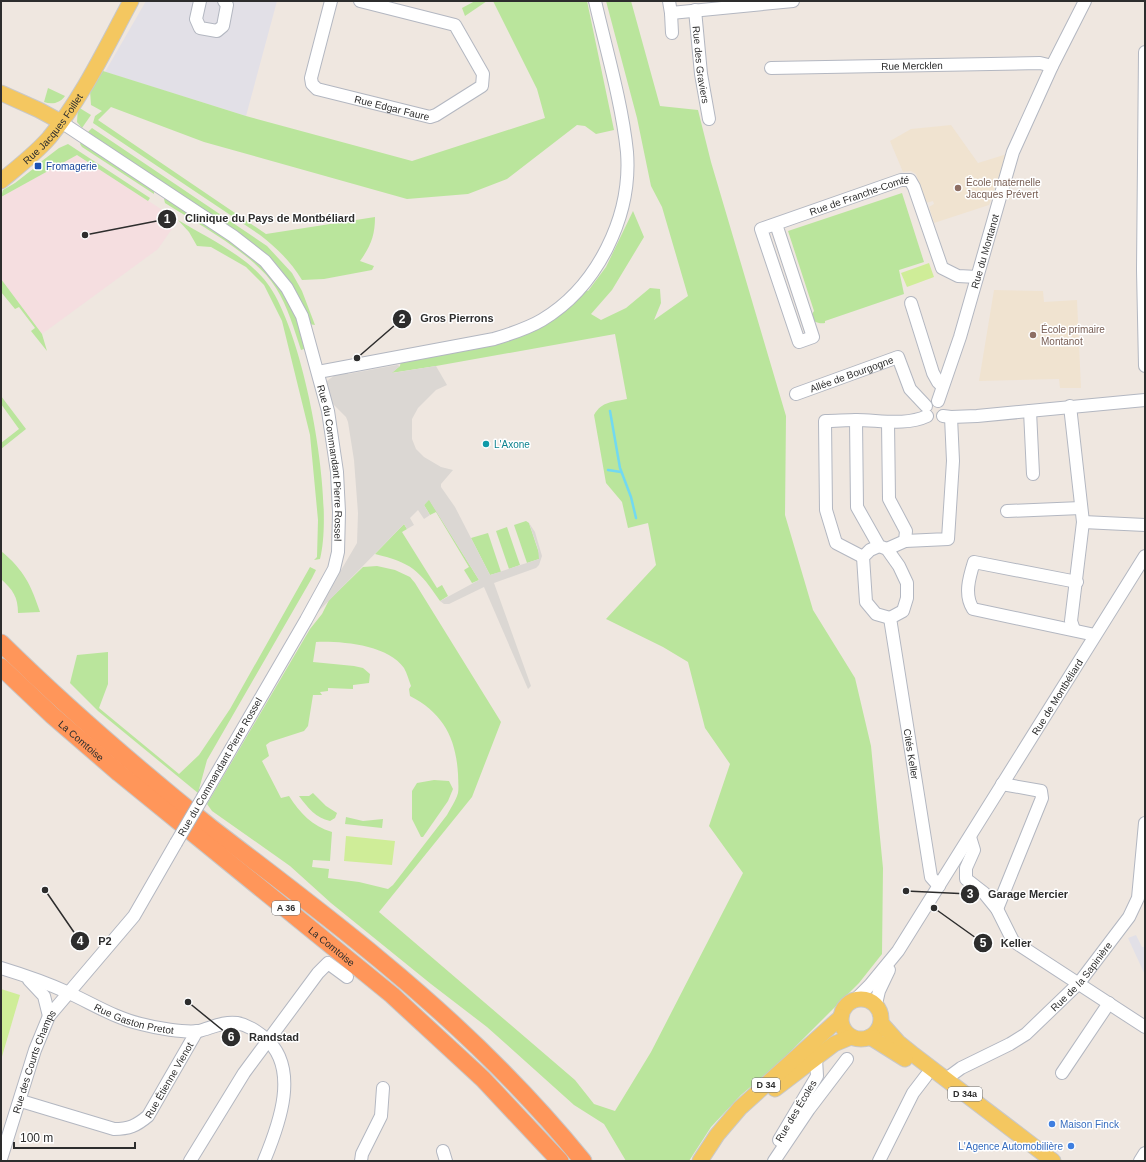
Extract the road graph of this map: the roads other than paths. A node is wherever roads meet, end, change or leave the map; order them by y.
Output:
1 (131, 1) edge
2 (200, 1) edge
3 (224, 1) edge
4 (331, 1) edge
5 (360, 1) edge
6 (595, 1) edge
7 (793, 1) edge
8 (1085, 1) edge
9 (670, 7) edge
10 (695, 10) junction
11 (672, 33) dead end
12 (1145, 52) edge
13 (1145, 57) edge
14 (1052, 66) junction
15 (771, 68) dead end
16 (1, 93) edge
17 (710, 119) dead end
18 (61, 122) junction
19 (1, 181) edge
20 (776, 224) junction
21 (976, 277) junction
22 (911, 302) dead end
23 (1145, 366) edge
24 (318, 372) junction
25 (942, 386) junction
26 (796, 394) dead end
27 (1145, 400) edge
28 (938, 401) junction
29 (1070, 406) junction
30 (927, 411) junction
31 (1030, 411) junction
32 (947, 416) junction
33 (856, 420) junction
34 (888, 422) junction
35 (1033, 474) dead end
36 (1081, 508) junction
37 (1006, 510) dead end
38 (1083, 522) junction
39 (1145, 525) edge
40 (905, 541) junction
41 (883, 547) junction
42 (1145, 556) edge
43 (863, 557) junction
44 (1077, 582) junction
45 (890, 618) junction
46 (1074, 630) junction
47 (1095, 635) junction
48 (1, 643) edge
49 (1, 667) edge
50 (1002, 784) junction
51 (1145, 823) edge
52 (970, 837) junction
53 (1144, 838) edge
54 (939, 886) junction
55 (997, 909) junction
56 (898, 950) junction
57 (1, 968) edge
58 (22, 974) junction
59 (347, 978) dead end
60 (1079, 983) junction
61 (69, 992) junction
62 (855, 1000) junction
63 (1109, 1003) junction
64 (876, 1004) junction
65 (49, 1016) junction
66 (841, 1017) junction
67 (881, 1023) junction
68 (1145, 1027) edge
69 (174, 1029) junction
70 (197, 1031) junction
71 (851, 1037) junction
72 (870, 1037) junction
73 (817, 1039) junction
74 (269, 1042) junction
75 (182, 1056) junction
76 (816, 1058) junction
77 (847, 1059) dead end
78 (1062, 1073) dead end
79 (926, 1076) junction
80 (946, 1079) junction
81 (382, 1088) dead end
82 (21, 1101) junction
83 (554, 1126) junction
84 (1145, 1153) edge
85 (1, 1159) edge
86 (190, 1161) edge
87 (264, 1161) edge
88 (361, 1161) edge
89 (560, 1161) edge
90 (583, 1161) edge
91 (592, 1161) edge
92 (700, 1161) edge
93 (710, 1161) edge
94 (766, 1161) edge
95 (774, 1161) edge
96 (879, 1161) edge
97 (1036, 1161) edge
98 (1053, 1161) edge
99 (1140, 1161) edge

1 - 18 main road, Rue Jacques Foillet
2 - 3 street
4 - 5 street, Rue Edgar Faure
6 - 24 street
7 - 10 street
8 - 14 street, Rue du Montanot
9 - 10 street
9 - 11 street
10 - 17 street, Rue des Graviers
12 - 13 street
13 - 23 street
14 - 15 street, Rue Mercklen
14 - 21 street, Rue du Montanot
16 - 18 main road
18 - 19 main road, Rue Jacques Foillet
18 - 24 street, Rue du Commandant Pierre Rossel
20 - 20 street, Rue de Franche-Comté
20 - 21 street, Rue de Franche-Comté
21 - 25 street, Rue du Montanot
22 - 25 street
24 - 61 street, Rue du Commandant Pierre Rossel, bridge
25 - 28 street, Rue du Montanot
26 - 30 street, Allée de Bourgogne
27 - 29 street
28 - 30 street
28 - 32 street
29 - 31 street
29 - 36 street
30 - 32 street
30 - 34 street
31 - 32 street
31 - 35 street
32 - 40 street
33 - 34 street
33 - 41 street
33 - 43 street
34 - 40 street
36 - 37 street
36 - 38 street
38 - 39 street
38 - 44 street
40 - 41 street
41 - 43 street
41 - 45 street
42 - 47 street, Rue de Montbéliard
43 - 45 street
44 - 46 street
44 - 46 street
45 - 54 street, Cités Keller
46 - 47 street
47 - 50 street, Rue de Montbéliard
48 - 83 highway, La Comtoise / A 36
49 - 89 highway, La Comtoise / A 36
50 - 52 street, Rue de Montbéliard
50 - 55 street
51 - 53 street, Rue de la Sapinière
52 - 54 street, Rue de Montbéliard
52 - 55 street
53 - 60 street, Rue de la Sapinière
54 - 56 street, Rue de Montbéliard
55 - 60 street
56 - 62 street
56 - 64 street
57 - 58 street, Rue Gaston Pretot
58 - 61 street, Rue Gaston Pretot
58 - 65 street
59 - 74 street
60 - 63 street
60 - 80 street, Rue de la Sapinière
61 - 65 street, Rue des Courts Champs
61 - 69 street, Rue Gaston Pretot
62 - 64 main road
62 - 66 main road
63 - 68 street
63 - 78 street
64 - 67 main road
65 - 82 street, Rue des Courts Champs
66 - 71 main road
66 - 73 main road, D 34
67 - 72 main road
67 - 80 main road, D 34a
69 - 70 street, Rue Gaston Pretot
69 - 75 street
70 - 74 street, Rue Gaston Pretot
70 - 75 street, Rue Étienne Vienot
71 - 72 main road
71 - 76 main road, D 34
72 - 79 main road, D 34a
73 - 76 main road
73 - 92 main road, D 34
74 - 86 street
74 - 87 street, Rue Gaston Pretot
75 - 82 street, Rue Étienne Vienot
76 - 93 main road, D 34
76 - 94 street, Rue des Écoles
77 - 95 street
79 - 96 street
79 - 97 main road, D 34a
80 - 98 main road, D 34a
81 - 88 street
82 - 85 street, Rue des Courts Champs
83 - 90 highway, La Comtoise / A 36
83 - 91 highway, La Comtoise / A 36
84 - 99 street

